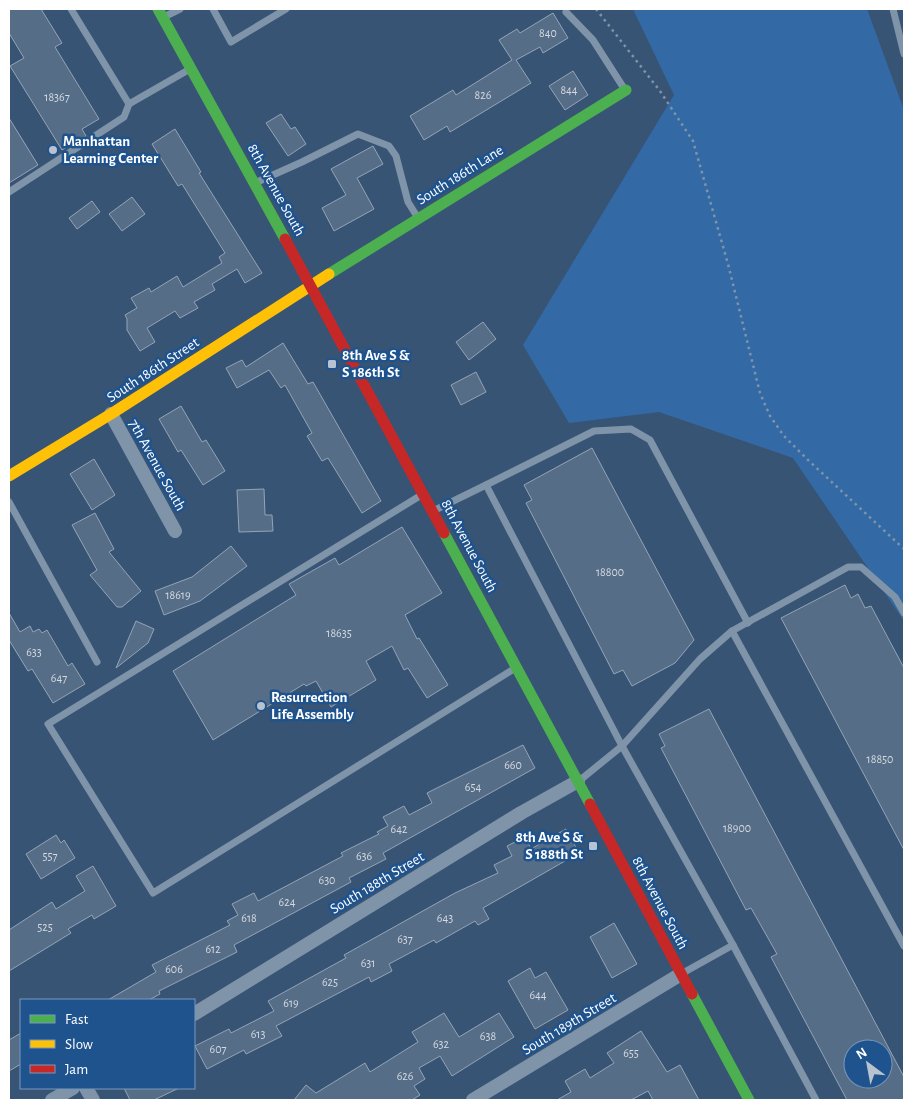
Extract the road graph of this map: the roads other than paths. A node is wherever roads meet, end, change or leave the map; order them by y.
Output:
1 (71, 9) edge
2 (180, 9) edge
3 (213, 9) edge
4 (286, 9) edge
5 (893, 9) edge
6 (566, 12) dead end
7 (161, 13) edge
8 (902, 38) edge
9 (904, 54) edge
10 (191, 68) junction
11 (626, 90) joint
12 (128, 104) junction
13 (254, 183) junction
14 (9, 192) edge
15 (419, 218) junction
16 (311, 285) junction
17 (111, 414) junction
18 (9, 476) edge
19 (486, 485) junction
20 (424, 494) junction
21 (9, 502) edge
22 (433, 511) junction
23 (175, 531) dead end
24 (904, 613) edge
25 (748, 623) junction
26 (732, 631) junction
27 (98, 662) dead end
28 (517, 667) junction
29 (622, 746) junction
30 (578, 781) junction
31 (733, 945) junction
32 (904, 946) edge
33 (681, 974) junction
34 (195, 1013) edge
35 (71, 1089) edge
36 (87, 1089) edge
37 (52, 1100) edge
38 (93, 1100) edge
39 (473, 1100) edge
40 (749, 1100) edge
41 (816, 1100) edge

1 - 12 lane
2 - 7 lane
3 - 4 lane
5 - 8 lane
6 - 11 lane
7 - 10 street, 8th Avenue South
8 - 9 lane
10 - 12 lane
10 - 13 street, 8th Avenue South
11 - 15 street, South 186th Lane
12 - 14 lane
13 - 15 lane
13 - 16 street, 8th Avenue South
15 - 16 street, South 186th Lane
16 - 17 street, South 186th Street
16 - 20 street, 8th Avenue South
17 - 18 street, South 186th Street
17 - 23 street, 7th Avenue South
19 - 22 lane
19 - 25 lane
19 - 29 lane
20 - 22 street, 8th Avenue South
20 - 28 lane
21 - 27 lane
22 - 28 street, 8th Avenue South
24 - 25 lane
25 - 26 lane
26 - 29 lane
26 - 32 lane
28 - 30 street, 8th Avenue South
29 - 30 lane
29 - 31 lane
30 - 33 street, 8th Avenue South
30 - 34 street, South 188th Street
31 - 33 lane
31 - 41 lane
33 - 39 street, South 189th Street
33 - 40 street, 8th Avenue South
35 - 37 street
36 - 38 street

